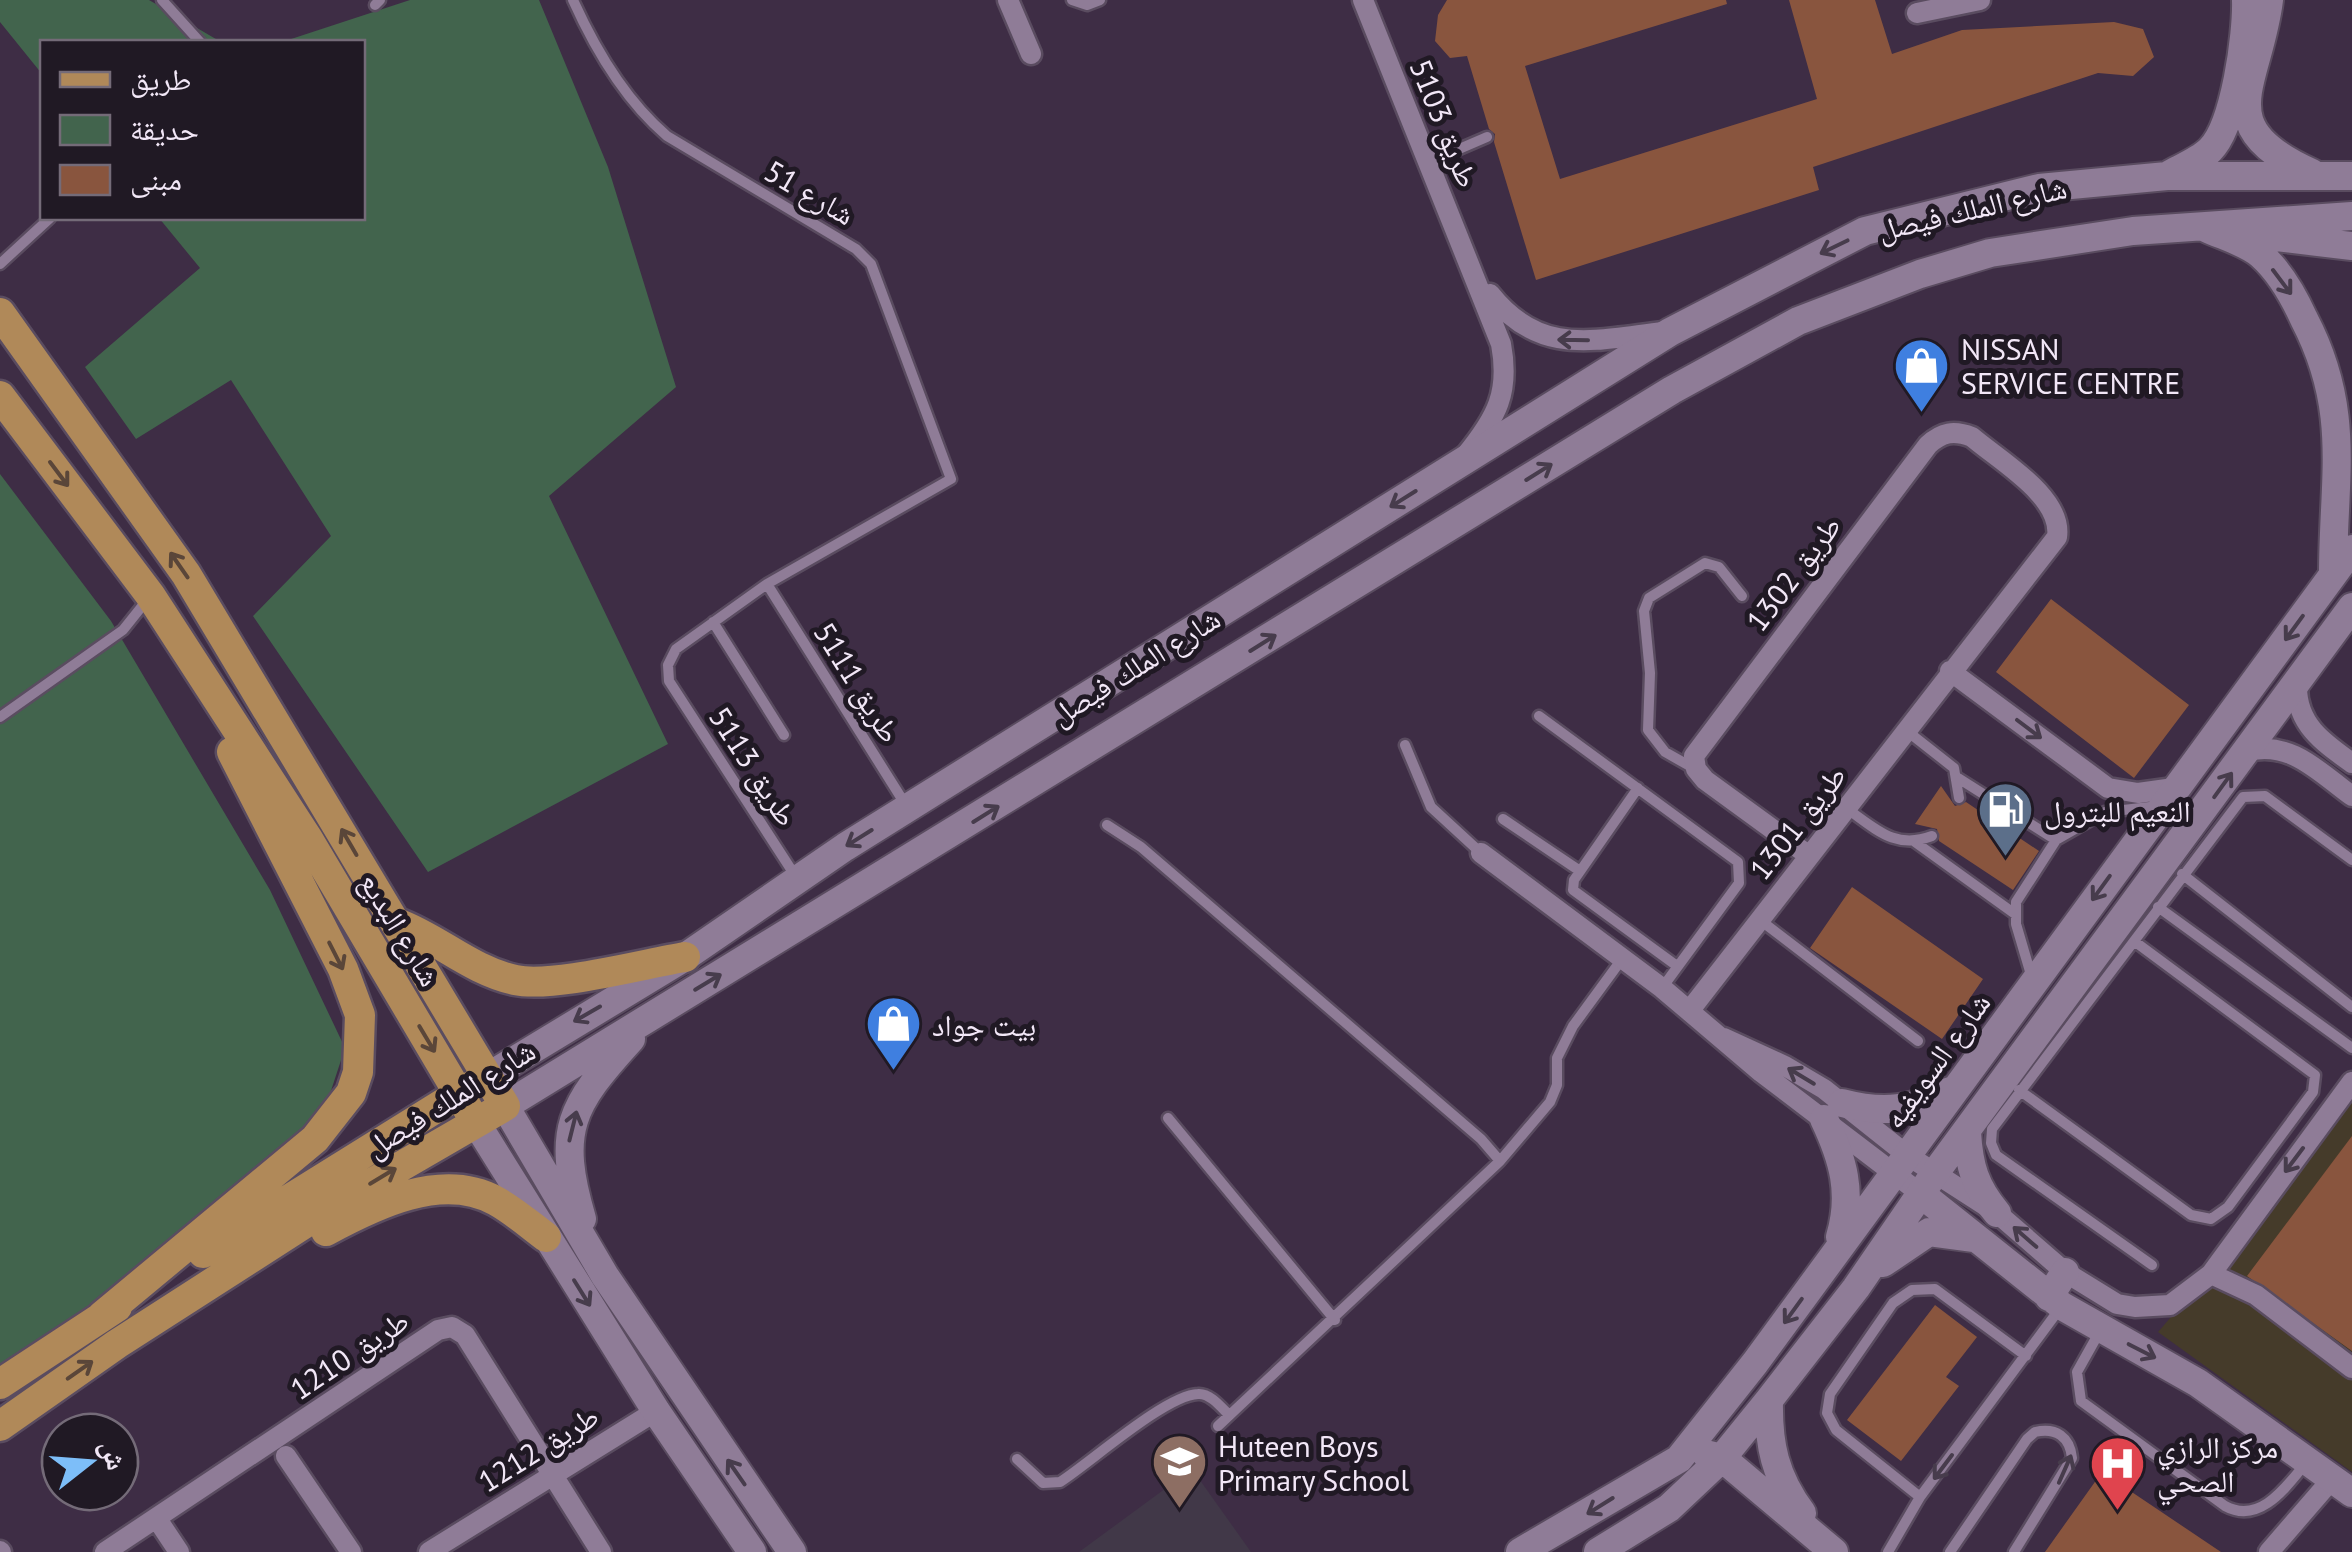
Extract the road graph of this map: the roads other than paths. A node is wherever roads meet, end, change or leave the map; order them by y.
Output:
1 (162, 0) edge
2 (574, 0) edge
3 (1008, 0) edge
4 (1072, 0) edge
5 (1100, 0) edge
6 (1362, 0) edge
7 (1980, 0) edge
8 (2246, 0) edge
9 (2269, 0) edge
10 (1927, 7) edge
11 (198, 40) edge
12 (1031, 54) dead end
13 (1487, 137) dead end
14 (1429, 162) junction
15 (2167, 176) junction
16 (2352, 176) edge
17 (2322, 178) junction
18 (2352, 216) edge
19 (48, 220) edge
20 (2205, 228) junction
21 (2352, 246) edge
22 (0, 264) edge
23 (1470, 269) junction
24 (0, 313) edge
25 (1670, 332) junction
26 (0, 396) edge
27 (1458, 464) junction
28 (2058, 528) joint
29 (2352, 549) edge
30 (2333, 574) junction
31 (767, 584) junction
32 (1742, 596) dead end
33 (158, 607) junction
34 (2350, 612) edge
35 (713, 622) junction
36 (1950, 671) junction
37 (2298, 687) junction
38 (1540, 716) dead end
39 (0, 717) edge
40 (1906, 730) junction
41 (784, 735) dead end
42 (1405, 746) dead end
43 (2248, 751) junction
44 (2352, 763) edge
45 (1696, 769) junction
46 (1958, 778) junction
47 (1638, 788) junction
48 (2352, 796) edge
49 (2167, 797) junction
50 (1959, 798) dead end
51 (908, 808) junction
52 (1846, 808) junction
53 (1503, 819) dead end
54 (1107, 825) dead end
55 (1932, 836) dead end
56 (2056, 840) junction
57 (1916, 842) junction
58 (1480, 853) joint
59 (1808, 855) junction
60 (2352, 860) edge
61 (1580, 871) junction
62 (2182, 874) junction
63 (796, 878) junction
64 (2158, 907) junction
65 (2015, 914) junction
66 (1759, 919) junction
67 (396, 923) junction
68 (2134, 941) junction
69 (685, 957) junction
70 (1622, 958) junction
71 (1677, 966) junction
72 (2033, 982) junction
73 (1662, 988) junction
74 (2352, 1007) edge
75 (1690, 1010) junction
76 (654, 1014) junction
77 (1918, 1041) dead end
78 (2352, 1048) edge
79 (489, 1076) junction
80 (2352, 1082) edge
81 (1952, 1090) junction
82 (2019, 1090) junction
83 (459, 1092) junction
84 (506, 1106) junction
85 (1833, 1111) junction
86 (1168, 1118) dead end
87 (475, 1121) junction
88 (1967, 1132) junction
89 (1500, 1161) junction
90 (1900, 1166) junction
91 (1928, 1184) junction
92 (1997, 1214) junction
93 (546, 1237) junction
94 (1976, 1238) junction
95 (592, 1254) junction
96 (1834, 1255) junction
97 (2152, 1266) dead end
98 (2065, 1272) junction
99 (2211, 1274) junction
100 (1856, 1288) junction
101 (2055, 1301) junction
102 (102, 1316) junction
103 (1335, 1320) junction
104 (2100, 1330) junction
105 (117, 1344) junction
106 (2026, 1356) junction
107 (2352, 1368) edge
108 (0, 1384) edge
109 (1769, 1400) junction
110 (656, 1411) junction
111 (1229, 1415) junction
112 (0, 1426) edge
113 (1218, 1426) dead end
114 (286, 1456) dead end
115 (1722, 1458) junction
116 (1679, 1459) junction
117 (1017, 1460) dead end
118 (2308, 1461) junction
119 (550, 1474) junction
120 (2342, 1486) edge
121 (1920, 1498) junction
122 (157, 1519) junction
123 (456, 1545) edge
124 (1833, 1551) edge
125 (105, 1552) edge
126 (179, 1552) edge
127 (351, 1552) edge
128 (429, 1552) edge
129 (601, 1552) edge
130 (752, 1552) edge
131 (792, 1552) edge
132 (1520, 1552) edge
133 (1598, 1552) edge
134 (1888, 1552) edge
135 (1950, 1552) edge
136 (2014, 1552) edge
137 (2269, 1552) edge

1 - 11 lane
2 - 31 lane, شارع 51
3 - 12 street
4 - 5 lane
6 - 14 street, طريق 5103
7 - 10 street
8 - 15 main road
9 - 17 main road
13 - 14 lane
14 - 23 street, طريق 5103
15 - 17 main road, شارع الملك فيصل
15 -> 25 main road, شارع الملك فيصل
16 - 17 main road, شارع الملك فيصل
18 - 20 main road, شارع الملك فيصل
19 - 22 lane
20 - 21 main road
20 -> 30 main road
76 -> 20 main road, شارع الملك فيصل
25 -> 23 street, طريق 5103
23 - 27 street, طريق 5103
67 -> 24 main road, شارع البديع
25 - 27 main road, شارع الملك فيصل
26 -> 33 main road, شارع البديع
27 -> 51 main road, شارع الملك فيصل
28 - 36 street, طريق 1301
28 - 45 street, طريق 1302
29 - 30 main road, شارع السويفيه
30 -> 49 main road, شارع السويفيه
31 - 35 lane
31 - 51 lane, طريق 5111
32 - 45 lane
33 - 39 lane
33 -> 83 main road, شارع البديع
33 -> 102 main road
34 - 37 main road
35 - 41 lane
35 - 63 lane, طريق 5113
36 - 40 street, طريق 1301
36 -> 49 street
37 - 43 main road
37 - 44 street
38 - 47 lane
40 - 46 lane
40 - 52 street, طريق 1301
42 - 58 lane
43 - 48 street
88 -> 43 main road
45 - 59 street
46 - 50 lane
46 - 56 lane
47 - 61 lane
47 - 71 lane
49 - 56 lane
49 -> 72 main road, شارع السويفيه
51 -> 63 main road, شارع الملك فيصل
52 - 57 lane
52 - 59 street, طريق 1301
53 - 61 lane
54 - 89 lane
55 - 57 lane
56 - 65 lane
57 - 65 lane
58 - 70 street
59 - 66 street, طريق 1301
60 - 62 lane
61 - 71 lane
62 - 64 lane
62 - 74 lane
63 - 69 main road, شارع الملك فيصل
64 - 68 lane
64 - 78 lane
65 - 72 lane
66 - 75 street, طريق 1301
66 - 77 lane
67 - 69 main road
67 - 79 main road, شارع البديع
68 - 82 lane
68 - 82 lane
69 -> 79 main road, شارع الملك فيصل
70 - 73 street
70 - 89 lane
71 - 73 lane
72 - 81 main road, شارع السويفيه
73 - 75 street
75 - 85 street
76 - 84 main road, شارع الملك فيصل
95 -> 76 main road
79 - 83 main road, شارع الملك فيصل
79 - 84 main road, شارع البديع
80 -> 99 street
81 - 85 main road
81 - 90 main road, شارع السويفيه
82 - 97 lane
83 - 87 main road, شارع البديع
83 - 102 main road, شارع الملك فيصل
84 - 87 main road, شارع الملك فيصل
84 - 95 main road, شارع البديع
85 - 90 street
85 - 96 main road
86 - 103 lane
87 - 93 main road, شارع البديع
105 -> 87 main road, شارع الملك فيصل
88 - 91 main road
88 - 92 main road
89 - 103 lane
90 - 91 street
90 - 96 main road, شارع السويفيه
91 - 92 street
91 - 94 main road
91 - 100 main road
98 -> 92 street
93 - 105 main road
93 -> 110 main road, شارع البديع
94 - 100 main road
94 - 101 main road
131 -> 95 main road, شارع البديع
96 -> 116 main road, شارع السويفيه
98 - 99 street
98 - 101 main road
99 - 107 street
100 - 109 main road
101 - 104 main road
101 - 106 lane
102 - 108 main road, شارع الملك فيصل
103 - 111 lane
104 -> 118 main road
104 - 118 lane
112 -> 105 main road, شارع الملك فيصل
106 -> 121 lane
106 - 121 lane
109 - 115 main road
109 - 124 main road
110 - 119 street, طريق 1212
110 - 130 main road, شارع البديع
111 - 113 lane
111 - 117 lane
114 - 127 street
115 - 116 main road
115 - 124 main road
115 - 133 main road
116 -> 132 main road, شارع السويفيه
118 - 120 main road
119 - 122 street, طريق 1210
119 - 123 street, طريق 1212
119 - 129 street, طريق 1210
120 - 137 street
121 - 134 lane
122 - 125 street, طريق 1210
122 - 126 street
123 - 128 street, طريق 1212
136 -> 135 lane

